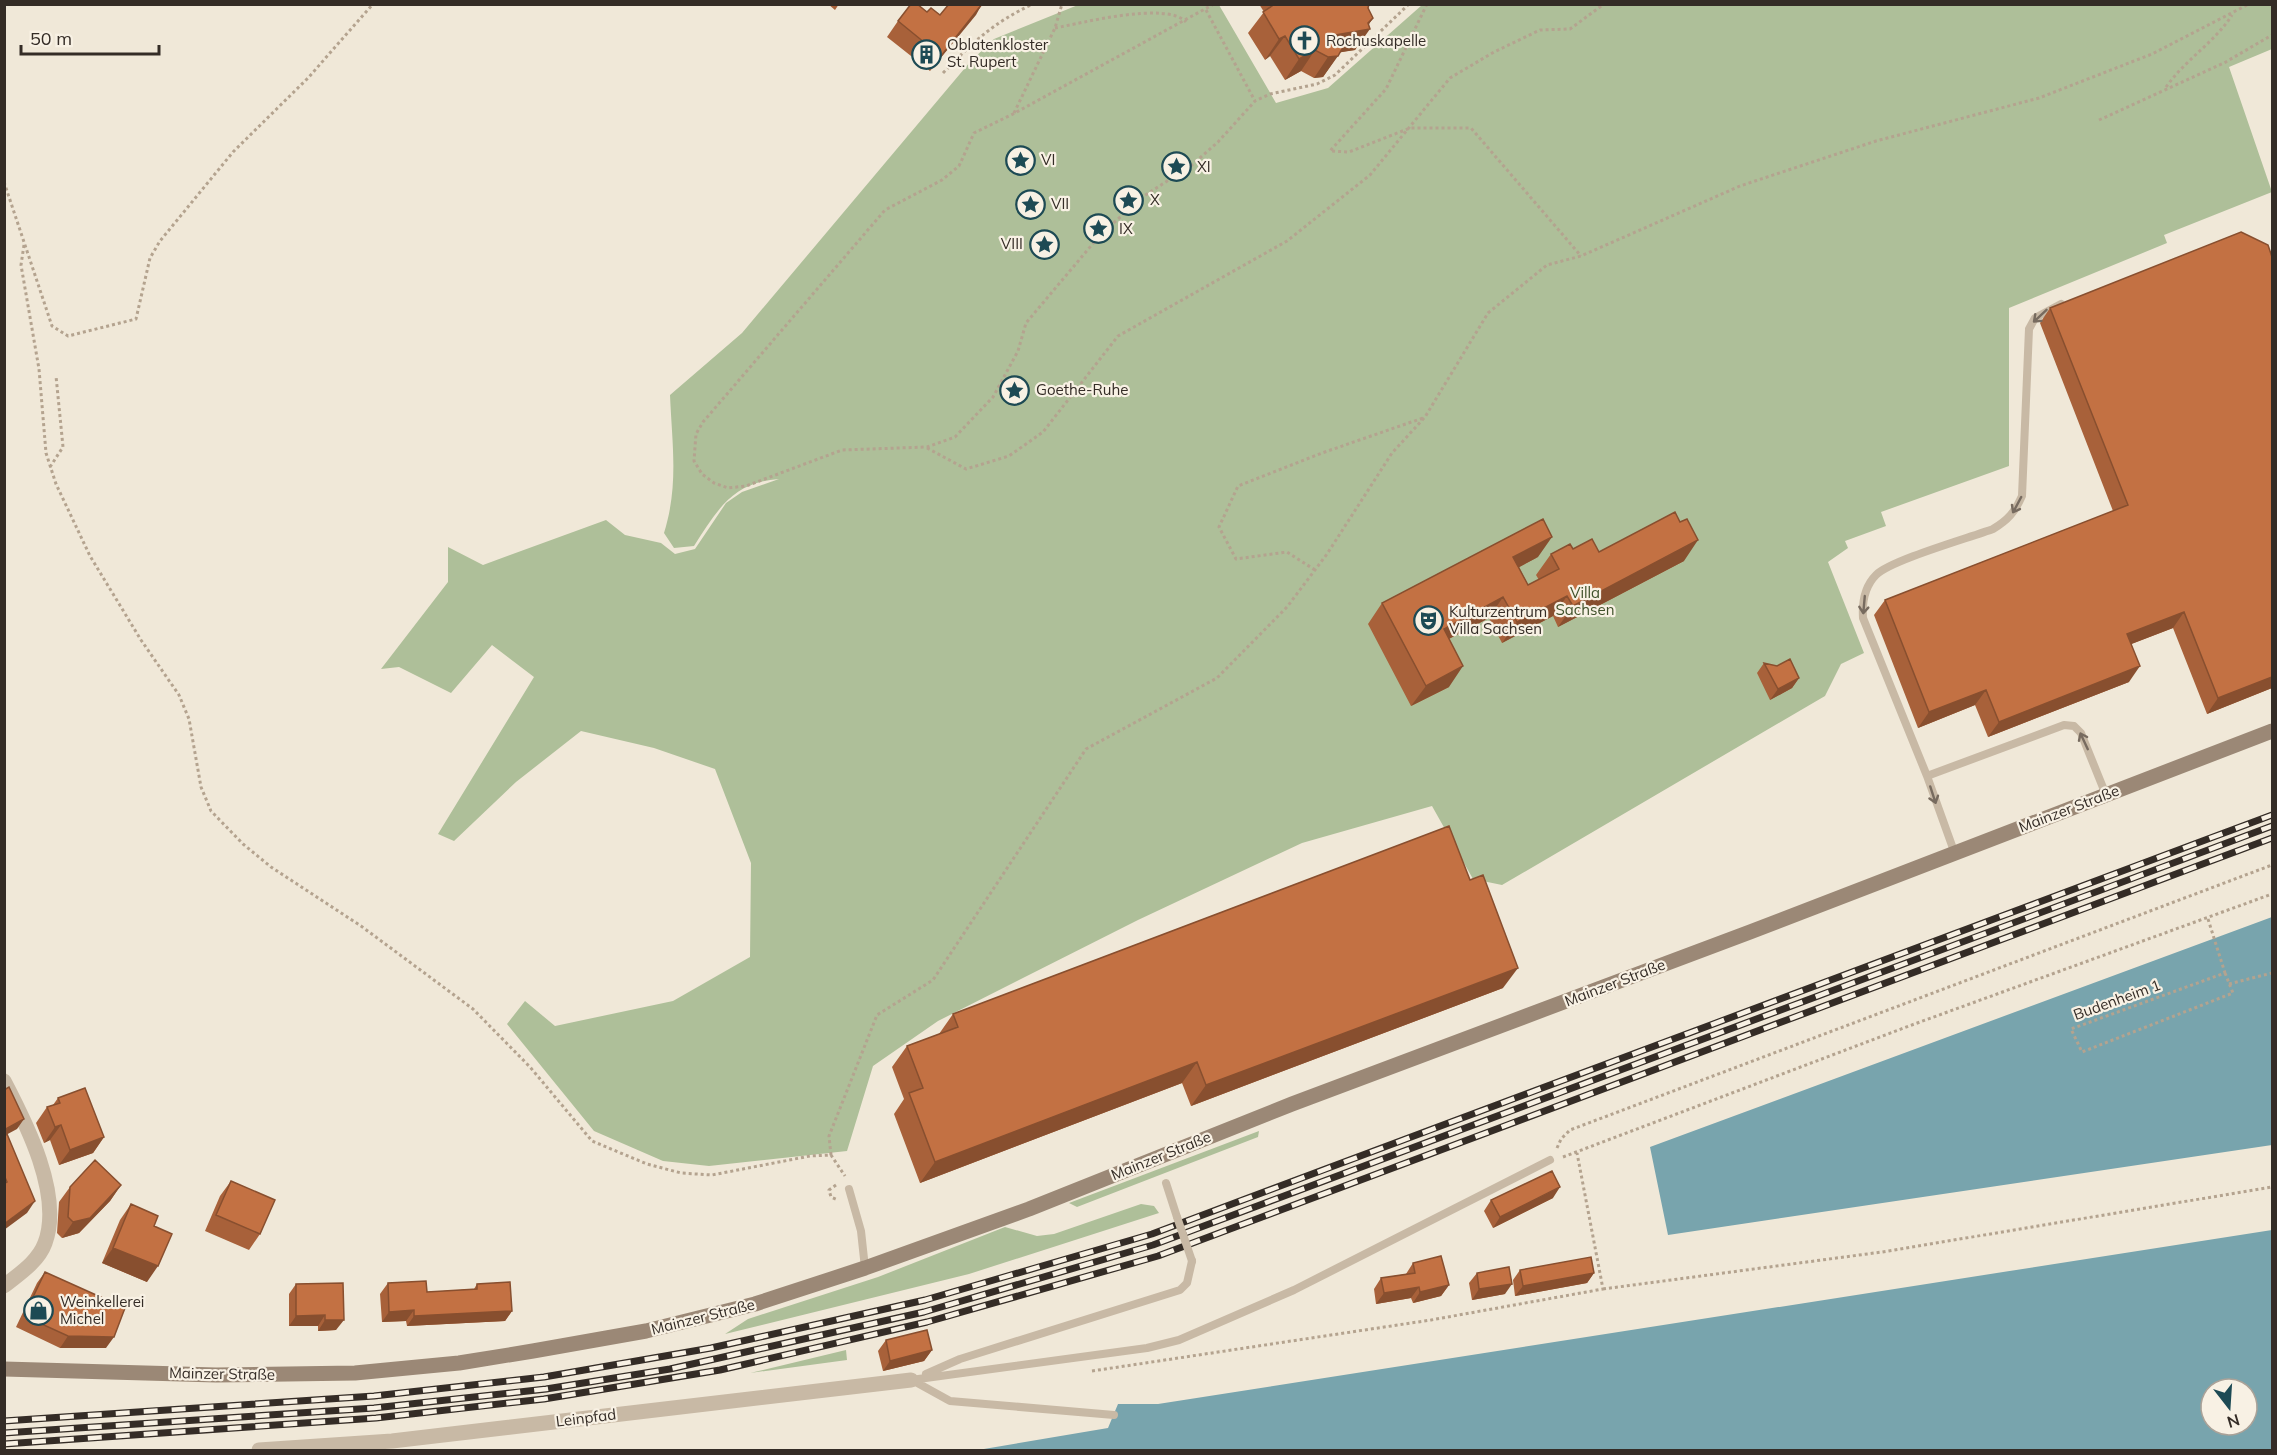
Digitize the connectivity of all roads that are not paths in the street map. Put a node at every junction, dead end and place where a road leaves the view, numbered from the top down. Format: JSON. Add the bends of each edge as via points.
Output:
{"nodes":[{"id":1,"x":2069,"y":301,"type":"edge"},
{"id":2,"x":2272,"y":731,"type":"edge"},
{"id":3,"x":1927,"y":776,"type":"junction"},
{"id":4,"x":2106,"y":795,"type":"junction"},
{"id":5,"x":1955,"y":854,"type":"junction"},
{"id":6,"x":4,"y":1081,"type":"edge"},
{"id":7,"x":1550,"y":1160,"type":"road end"},
{"id":8,"x":1166,"y":1183,"type":"dead end"},
{"id":9,"x":849,"y":1189,"type":"road end"},
{"id":10,"x":865,"y":1269,"type":"junction"},
{"id":11,"x":4,"y":1286,"type":"edge"},
{"id":12,"x":4,"y":1369,"type":"edge"},
{"id":13,"x":911,"y":1380,"type":"junction"},
{"id":14,"x":1114,"y":1415,"type":"dead end"},
{"id":15,"x":259,"y":1450,"type":"edge"}],
"edges":[{"from":1,"to":3,"type":"lane","one_way":true,"via":[[2047,309],[2029,329],[2022,496],[2016,510],[1993,529],[1894,565],[1877,574],[1868,586],[1863,618]]},
{"from":2,"to":4,"type":"main road","name":"Mainzer Straße"},
{"from":4,"to":3,"type":"lane","one_way":true,"via":[[2081,733],[2074,726],[2064,725]]},
{"from":3,"to":5,"type":"lane","one_way":true},
{"from":4,"to":5,"type":"main road","name":"Mainzer Straße"},
{"from":5,"to":10,"type":"main road","name":"Mainzer Straße"},
{"from":6,"to":11,"type":"street","via":[[45,1174],[49,1202],[45,1243],[34,1262]]},
{"from":7,"to":13,"type":"lane","via":[[1294,1290],[1179,1340],[1147,1348]]},
{"from":8,"to":13,"type":"lane","bridge":true,"via":[[1192,1261],[1187,1283],[1179,1290],[960,1359]]},
{"from":9,"to":10,"type":"lane","via":[[861,1231]]},
{"from":10,"to":12,"type":"main road","name":"Mainzer Straße","via":[[699,1319],[459,1363],[299,1375]]},
{"from":13,"to":14,"type":"lane","via":[[950,1401]]},
{"from":13,"to":15,"type":"street","name":"Leinpfad","via":[[392,1442]]}]}
